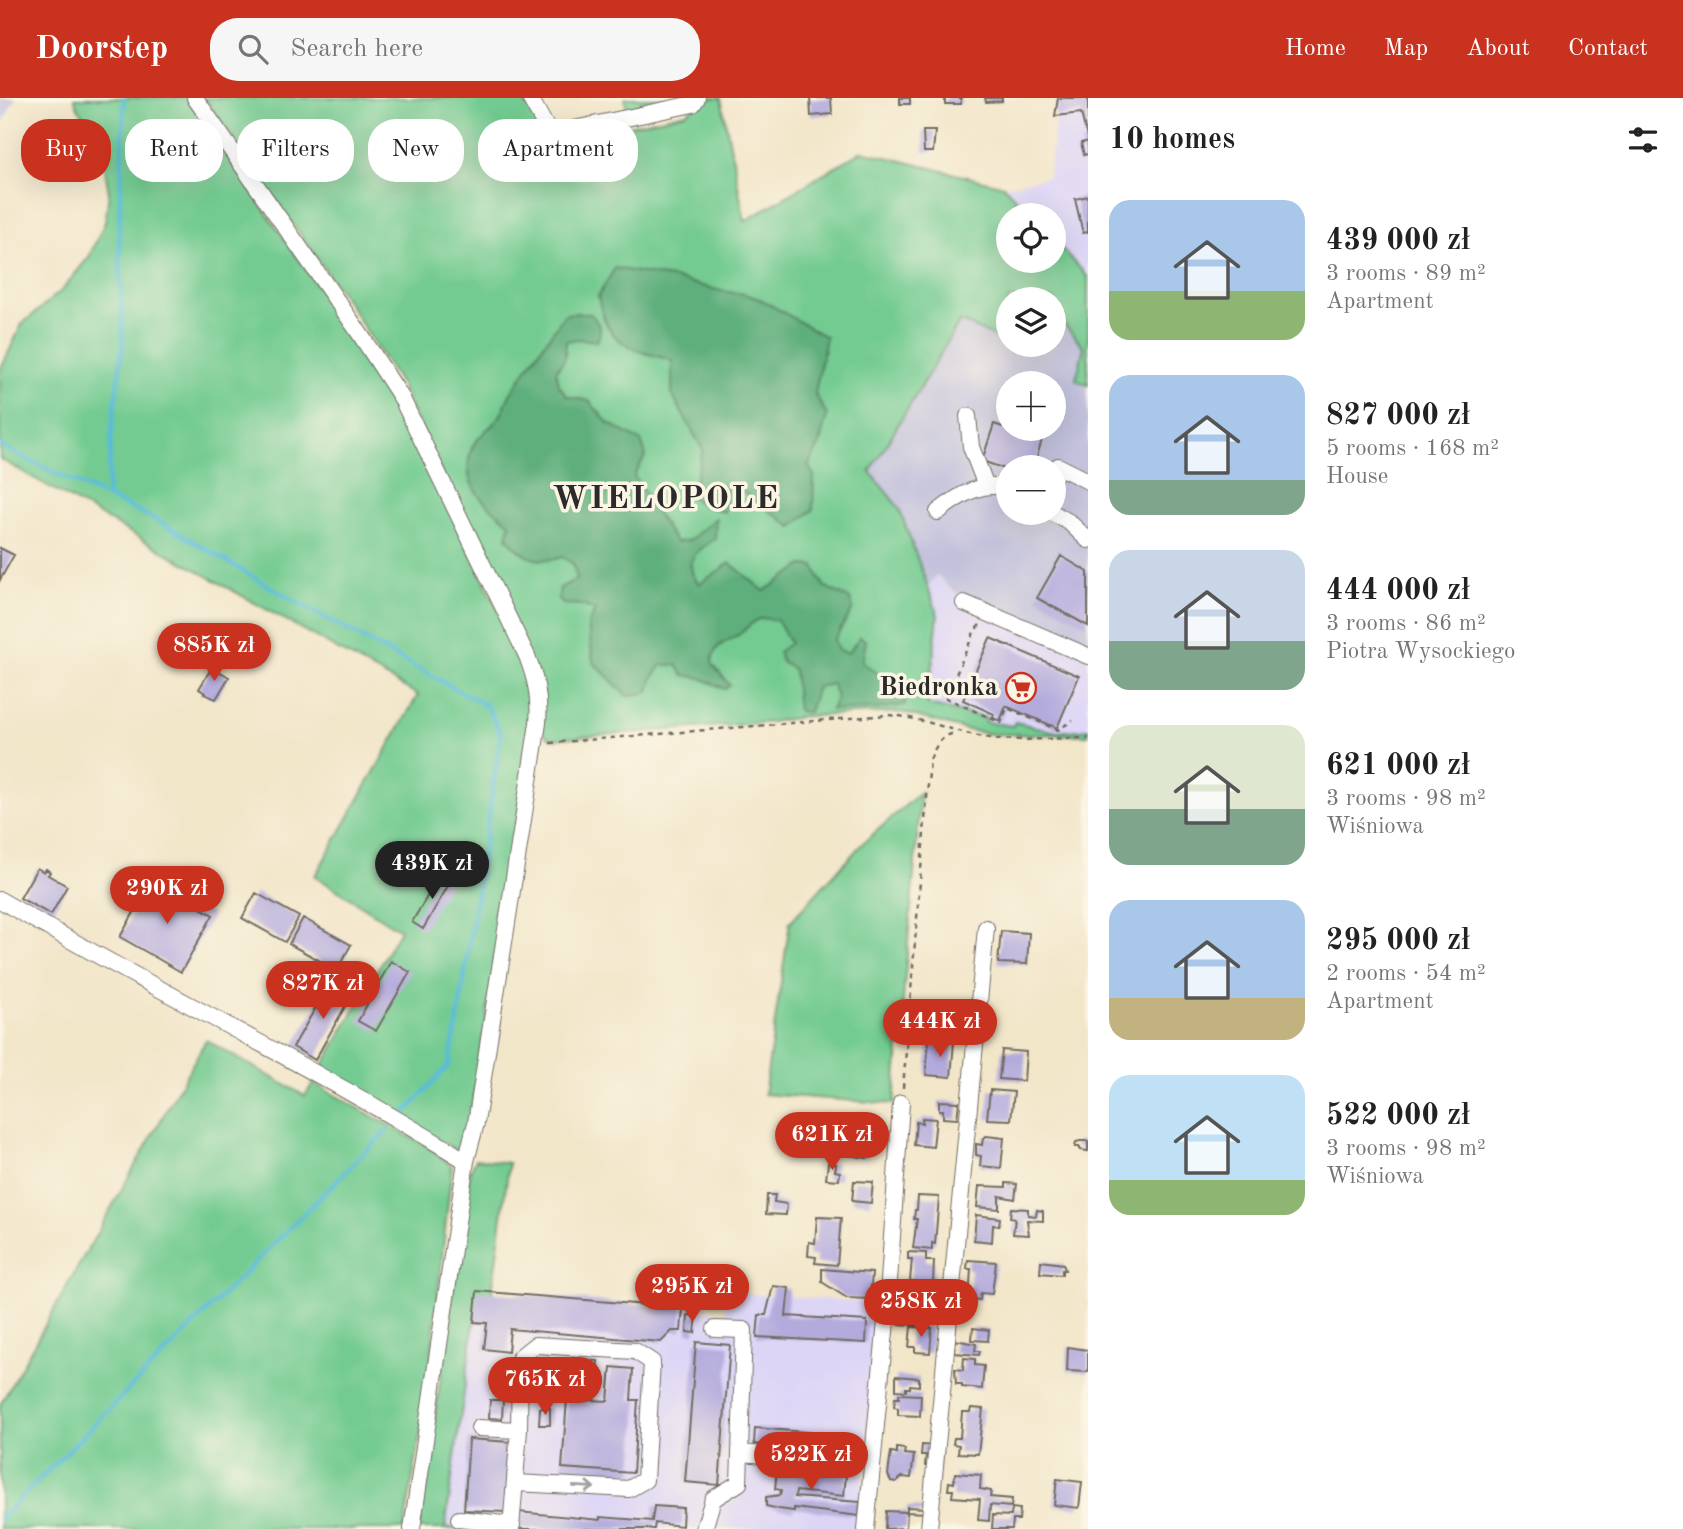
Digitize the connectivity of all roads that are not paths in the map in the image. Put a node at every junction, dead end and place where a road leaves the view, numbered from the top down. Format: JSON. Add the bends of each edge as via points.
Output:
{"nodes":[{"id":1,"x":194,"y":98,"type":"edge"},
{"id":2,"x":530,"y":98,"type":"edge"},
{"id":3,"x":697,"y":98,"type":"edge"},
{"id":4,"x":968,"y":416,"type":"dead end"},
{"id":5,"x":1066,"y":470,"type":"edge"},
{"id":6,"x":1088,"y":481,"type":"edge"},
{"id":7,"x":996,"y":485,"type":"edge"},
{"id":8,"x":986,"y":486,"type":"junction"},
{"id":9,"x":938,"y":512,"type":"dead end"},
{"id":10,"x":1066,"y":520,"type":"edge"},
{"id":11,"x":1088,"y":540,"type":"edge"},
{"id":12,"x":964,"y":603,"type":"dead end"},
{"id":13,"x":1088,"y":656,"type":"edge"},
{"id":14,"x":0,"y":900,"type":"edge"},
{"id":15,"x":986,"y":928,"type":"dead end"},
{"id":16,"x":901,"y":1103,"type":"road end"},
{"id":17,"x":466,"y":1161,"type":"junction"},
{"id":18,"x":715,"y":1329,"type":"dead end"},
{"id":19,"x":479,"y":1428,"type":"dead end"},
{"id":20,"x":519,"y":1430,"type":"junction"},
{"id":21,"x":740,"y":1453,"type":"junction"},
{"id":22,"x":843,"y":1461,"type":"dead end"},
{"id":23,"x":516,"y":1482,"type":"junction"},
{"id":24,"x":458,"y":1519,"type":"dead end"},
{"id":25,"x":511,"y":1527,"type":"edge"},
{"id":26,"x":412,"y":1529,"type":"edge"},
{"id":27,"x":704,"y":1529,"type":"edge"},
{"id":28,"x":866,"y":1529,"type":"edge"},
{"id":29,"x":929,"y":1529,"type":"edge"}],
"edges":[{"from":1,"to":17,"type":"street","via":[[401,397],[532,669],[538,692],[537,729],[476,1123]]},
{"from":2,"to":3,"type":"street","via":[[550,134],[693,104]]},
{"from":4,"to":8,"type":"street","via":[[971,447]]},
{"from":5,"to":6,"type":"street"},
{"from":7,"to":8,"type":"street"},
{"from":8,"to":9,"type":"street","via":[[952,500]]},
{"from":10,"to":11,"type":"street"},
{"from":12,"to":13,"type":"street"},
{"from":14,"to":17,"type":"street","via":[[318,1074]]},
{"from":15,"to":29,"type":"street"},
{"from":16,"to":28,"type":"street"},
{"from":17,"to":26,"type":"street"},
{"from":18,"to":21,"type":"street","via":[[744,1331]]},
{"from":19,"to":20,"type":"street"},
{"from":20,"to":23,"type":"street"},
{"from":23,"to":20,"type":"street","one_way":true,"via":[[629,1489],[645,1479],[652,1362],[635,1351],[535,1345],[520,1357]]},
{"from":21,"to":22,"type":"street"},
{"from":21,"to":27,"type":"street","via":[[738,1483],[713,1499]]},
{"from":23,"to":25,"type":"street"},
{"from":24,"to":25,"type":"street"}]}
